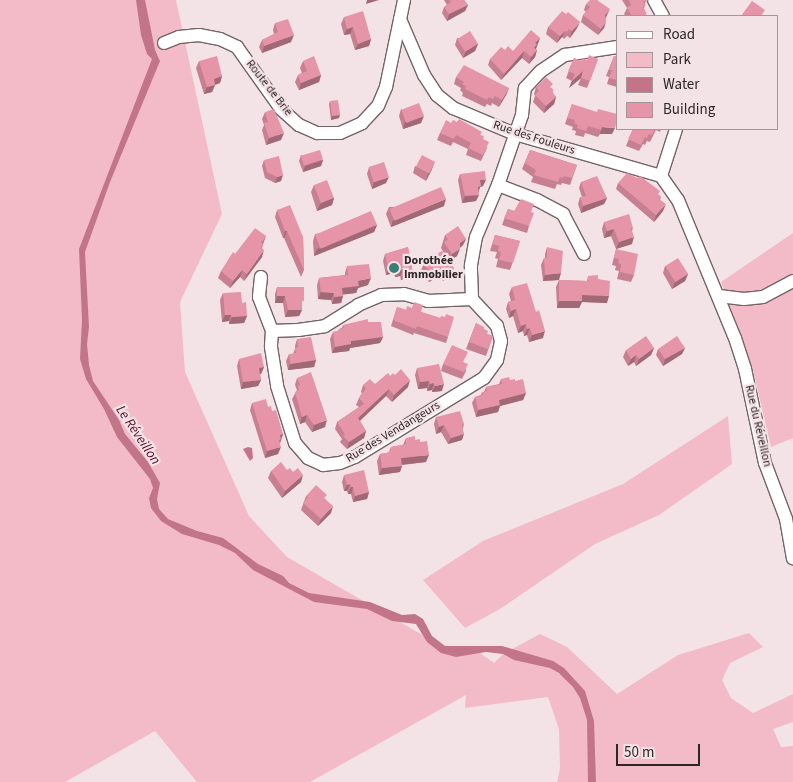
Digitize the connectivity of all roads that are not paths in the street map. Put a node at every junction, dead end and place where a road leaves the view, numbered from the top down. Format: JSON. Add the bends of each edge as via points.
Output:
{"nodes":[{"id":1,"x":404,"y":0,"type":"edge"},
{"id":2,"x":654,"y":0,"type":"edge"},
{"id":3,"x":662,"y":15,"type":"edge"},
{"id":4,"x":400,"y":19,"type":"junction"},
{"id":5,"x":164,"y":43,"type":"dead end"},
{"id":6,"x":616,"y":46,"type":"edge"},
{"id":7,"x":676,"y":130,"type":"edge"},
{"id":8,"x":515,"y":134,"type":"junction"},
{"id":9,"x":661,"y":176,"type":"junction"},
{"id":10,"x":498,"y":185,"type":"junction"},
{"id":11,"x":584,"y":254,"type":"dead end"},
{"id":12,"x":261,"y":277,"type":"dead end"},
{"id":13,"x":793,"y":281,"type":"edge"},
{"id":14,"x":719,"y":296,"type":"junction"},
{"id":15,"x":472,"y":299,"type":"junction"},
{"id":16,"x":272,"y":331,"type":"junction"},
{"id":17,"x":793,"y":558,"type":"edge"}],
"edges":[{"from":1,"to":4,"type":"street","name":"Route de Brie"},
{"from":2,"to":3,"type":"street"},
{"from":4,"to":5,"type":"street","name":"Route de Brie","via":[[386,87],[378,106],[362,123],[340,133],[317,133],[299,125],[281,109],[237,48],[220,39],[199,35]]},
{"from":4,"to":8,"type":"street","name":"Rue des Fouleurs","via":[[424,75],[437,96],[453,108]]},
{"from":6,"to":8,"type":"street","via":[[565,56],[541,71],[525,88],[522,115]]},
{"from":7,"to":9,"type":"street"},
{"from":8,"to":9,"type":"street","name":"Rue des Fouleurs"},
{"from":8,"to":10,"type":"street"},
{"from":9,"to":14,"type":"street","name":"Rue du Réveillon","via":[[678,200]]},
{"from":10,"to":11,"type":"street","via":[[563,214]]},
{"from":10,"to":15,"type":"street","via":[[476,237],[471,265]]},
{"from":12,"to":16,"type":"street","name":"Rue des Vendangeurs","via":[[259,297]]},
{"from":13,"to":14,"type":"street","via":[[763,297]]},
{"from":14,"to":17,"type":"street","name":"Rue du Réveillon","via":[[745,369],[764,463],[786,519]]},
{"from":15,"to":16,"type":"street","via":[[428,301],[404,294],[381,294],[325,326]]},
{"from":15,"to":16,"type":"street","name":"Rue des Vendangeurs","via":[[497,326],[501,341],[497,360],[484,378],[340,463],[323,465],[308,458],[295,443],[277,386]]}]}
